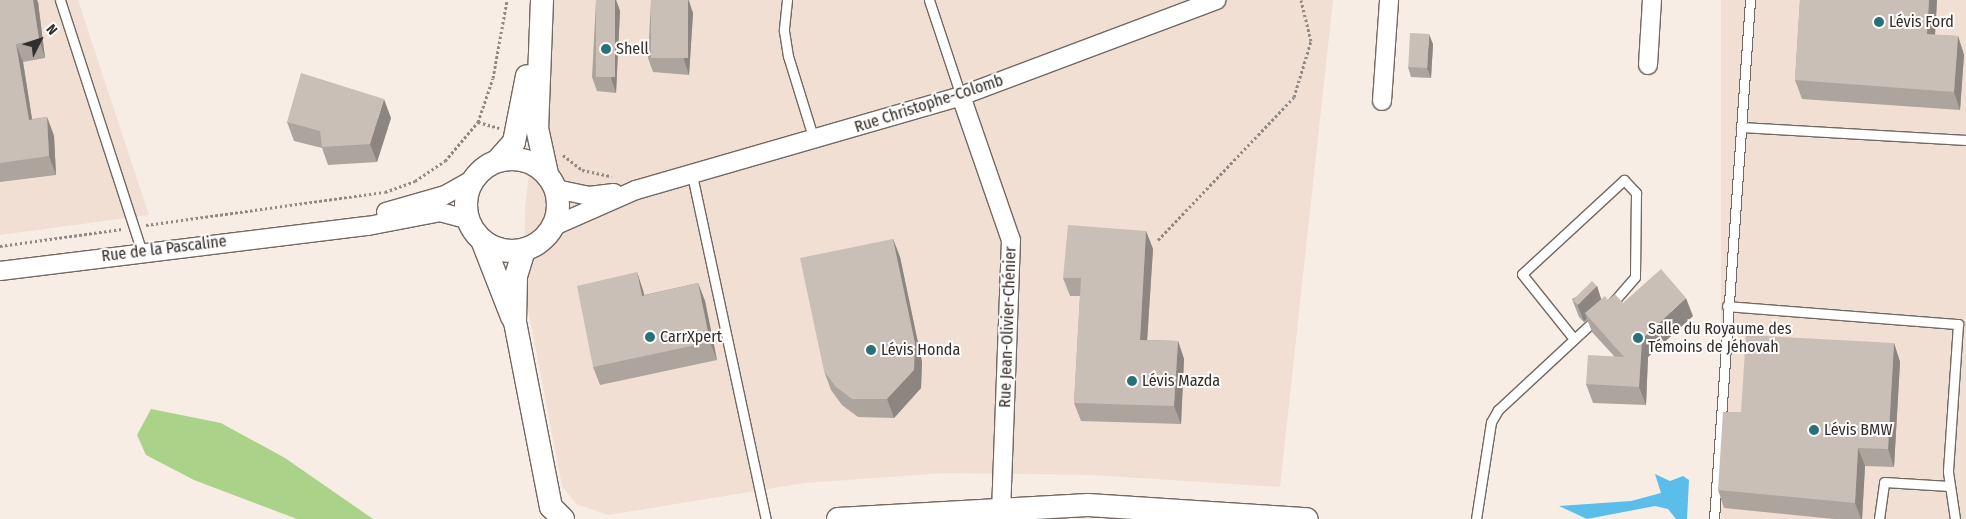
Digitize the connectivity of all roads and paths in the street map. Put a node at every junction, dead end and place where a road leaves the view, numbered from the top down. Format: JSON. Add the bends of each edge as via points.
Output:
{"nodes":[{"id":1,"x":60,"y":0,"type":"edge"},
{"id":2,"x":507,"y":0,"type":"edge"},
{"id":3,"x":542,"y":0,"type":"edge"},
{"id":4,"x":787,"y":0,"type":"edge"},
{"id":5,"x":929,"y":0,"type":"edge"},
{"id":6,"x":1217,"y":0,"type":"edge"},
{"id":7,"x":1301,"y":0,"type":"edge"},
{"id":8,"x":1389,"y":0,"type":"edge"},
{"id":9,"x":1652,"y":0,"type":"edge"},
{"id":10,"x":1750,"y":0,"type":"edge"},
{"id":11,"x":536,"y":57,"type":"junction"},
{"id":12,"x":1648,"y":65,"type":"dead end"},
{"id":13,"x":961,"y":96,"type":"junction"},
{"id":14,"x":1382,"y":101,"type":"dead end"},
{"id":15,"x":1741,"y":127,"type":"junction"},
{"id":16,"x":814,"y":140,"type":"junction"},
{"id":17,"x":1966,"y":140,"type":"edge"},
{"id":18,"x":497,"y":161,"type":"junction"},
{"id":19,"x":692,"y":175,"type":"junction"},
{"id":20,"x":472,"y":180,"type":"junction"},
{"id":21,"x":551,"y":182,"type":"junction"},
{"id":22,"x":636,"y":190,"type":"junction"},
{"id":23,"x":469,"y":220,"type":"junction"},
{"id":24,"x":554,"y":226,"type":"junction"},
{"id":25,"x":134,"y":227,"type":"junction"},
{"id":26,"x":328,"y":228,"type":"junction"},
{"id":27,"x":482,"y":240,"type":"junction"},
{"id":28,"x":1158,"y":240,"type":"dead end"},
{"id":29,"x":0,"y":246,"type":"edge"},
{"id":30,"x":524,"y":250,"type":"junction"},
{"id":31,"x":142,"y":252,"type":"junction"},
{"id":32,"x":0,"y":271,"type":"edge"},
{"id":33,"x":1728,"y":306,"type":"junction"},
{"id":34,"x":515,"y":322,"type":"junction"},
{"id":35,"x":1574,"y":339,"type":"junction"},
{"id":36,"x":1949,"y":486,"type":"junction"},
{"id":37,"x":1001,"y":508,"type":"junction"},
{"id":38,"x":562,"y":519,"type":"edge"},
{"id":39,"x":766,"y":519,"type":"edge"},
{"id":40,"x":838,"y":519,"type":"edge"},
{"id":41,"x":1307,"y":519,"type":"edge"},
{"id":42,"x":1476,"y":519,"type":"edge"},
{"id":43,"x":1717,"y":519,"type":"edge"},
{"id":44,"x":1879,"y":519,"type":"edge"},
{"id":45,"x":1955,"y":519,"type":"edge"}],
"edges":[{"from":1,"to":25,"type":"lane"},
{"from":2,"to":25,"type":"path","via":[[494,78],[478,122],[445,161],[415,181],[385,192]]},
{"from":3,"to":11,"type":"street"},
{"from":4,"to":16,"type":"lane","via":[[784,31],[788,56]]},
{"from":5,"to":13,"type":"lane"},
{"from":6,"to":13,"type":"street","name":"Rue Christophe-Colomb"},
{"from":7,"to":28,"type":"path","via":[[1311,41],[1294,97]]},
{"from":8,"to":14,"type":"street"},
{"from":9,"to":12,"type":"street"},
{"from":10,"to":15,"type":"lane"},
{"from":11,"to":18,"type":"street","via":[[526,77],[514,142]]},
{"from":11,"to":21,"type":"street","via":[[537,128]]},
{"from":13,"to":16,"type":"street","name":"Rue Christophe-Colomb"},
{"from":13,"to":37,"type":"street","name":"Rue Jean-Olivier-Chénier","via":[[1011,240]]},
{"from":15,"to":17,"type":"lane"},
{"from":15,"to":33,"type":"lane"},
{"from":16,"to":19,"type":"street","name":"Rue Christophe-Colomb"},
{"from":18,"to":20,"type":"street"},
{"from":18,"to":21,"type":"street","via":[[523,159]]},
{"from":19,"to":22,"type":"street","name":"Rue Christophe-Colomb"},
{"from":19,"to":39,"type":"lane"},
{"from":20,"to":23,"type":"street","via":[[465,205]]},
{"from":20,"to":26,"type":"street","name":"Rue de la Pascaline","via":[[445,195]]},
{"from":21,"to":22,"type":"street","name":"Rue Christophe-Colomb","via":[[590,196]]},
{"from":21,"to":24,"type":"street","via":[[559,206]]},
{"from":22,"to":24,"type":"street","name":"Rue Christophe-Colomb"},
{"from":23,"to":26,"type":"street","name":"Rue de la Pascaline","via":[[440,212]]},
{"from":23,"to":27,"type":"street"},
{"from":24,"to":30,"type":"street","via":[[540,242]]},
{"from":25,"to":29,"type":"path"},
{"from":25,"to":31,"type":"lane"},
{"from":26,"to":31,"type":"street","name":"Rue de la Pascaline"},
{"from":27,"to":30,"type":"street","via":[[499,250]]},
{"from":27,"to":34,"type":"street"},
{"from":30,"to":34,"type":"street","via":[[516,277]]},
{"from":31,"to":32,"type":"street","name":"Rue de la Pascaline"},
{"from":33,"to":36,"type":"lane","via":[[1958,324]]},
{"from":33,"to":43,"type":"lane"},
{"from":34,"to":38,"type":"street","via":[[551,507]]},
{"from":35,"to":35,"type":"lane","via":[[1636,277],[1636,193],[1624,180],[1522,274]]},
{"from":35,"to":42,"type":"lane","via":[[1498,410],[1492,422]]},
{"from":36,"to":44,"type":"lane","via":[[1884,482]]},
{"from":36,"to":45,"type":"lane"},
{"from":37,"to":40,"type":"street"},
{"from":37,"to":41,"type":"street","via":[[1088,505]]}]}
